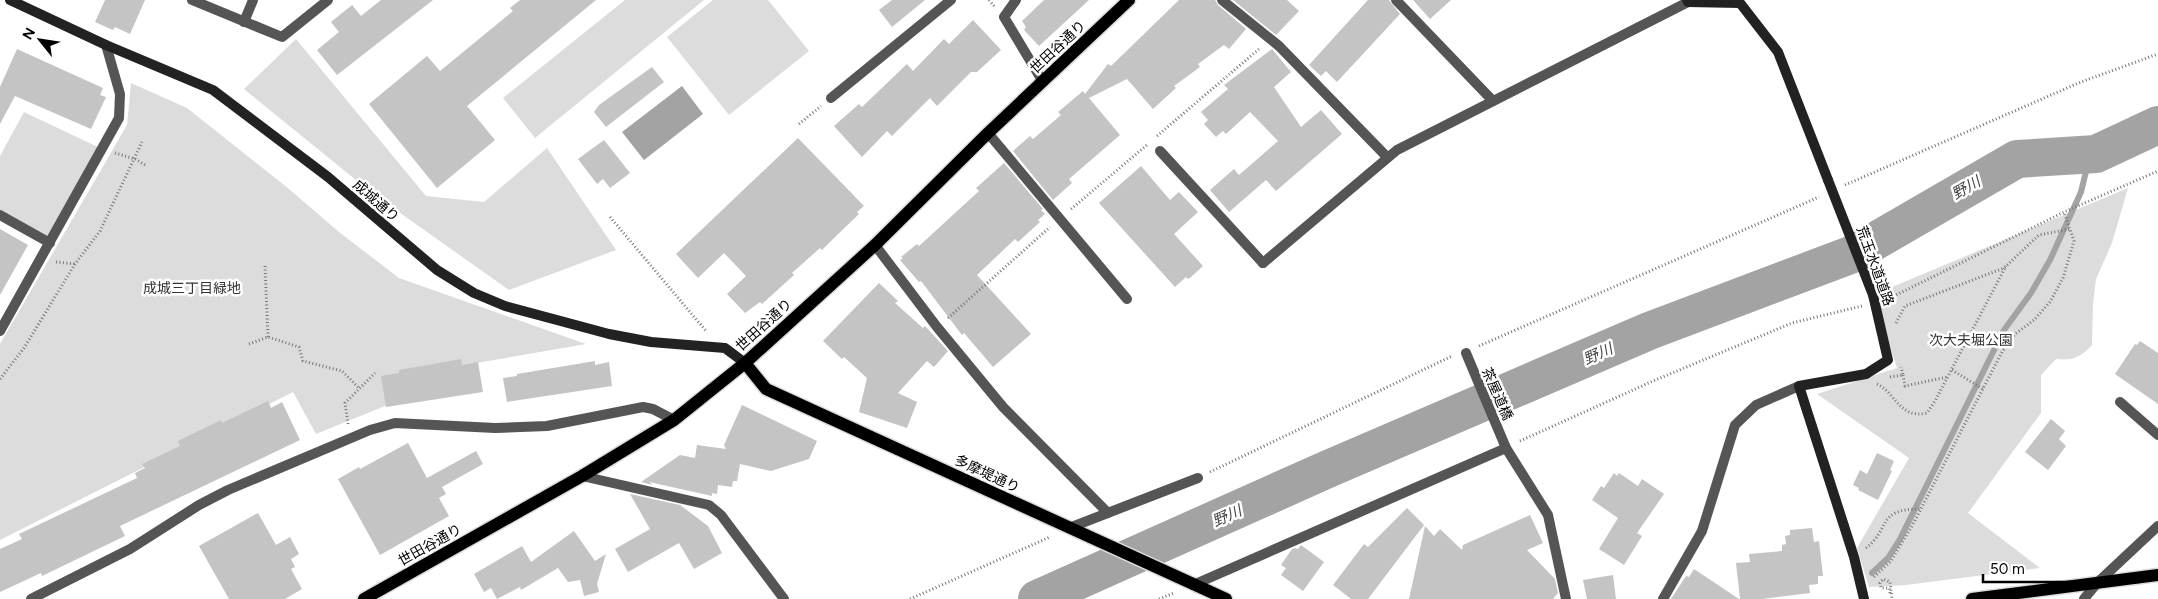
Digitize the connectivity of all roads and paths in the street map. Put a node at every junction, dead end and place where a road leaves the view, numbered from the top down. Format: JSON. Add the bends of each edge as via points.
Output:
{"nodes":[{"id":1,"x":10,"y":0,"type":"edge"},
{"id":2,"x":192,"y":0,"type":"edge"},
{"id":3,"x":252,"y":0,"type":"edge"},
{"id":4,"x":328,"y":0,"type":"edge"},
{"id":5,"x":951,"y":0,"type":"edge"},
{"id":6,"x":1016,"y":0,"type":"edge"},
{"id":7,"x":1129,"y":0,"type":"edge"},
{"id":8,"x":1222,"y":0,"type":"edge"},
{"id":9,"x":1396,"y":0,"type":"edge"},
{"id":10,"x":1689,"y":1,"type":"edge"},
{"id":11,"x":244,"y":22,"type":"junction"},
{"id":12,"x":1271,"y":39,"type":"junction"},
{"id":13,"x":106,"y":45,"type":"junction"},
{"id":14,"x":2158,"y":54,"type":"edge"},
{"id":15,"x":1043,"y":82,"type":"junction"},
{"id":16,"x":831,"y":98,"type":"joint"},
{"id":17,"x":1493,"y":101,"type":"junction"},
{"id":18,"x":799,"y":124,"type":"dead end"},
{"id":19,"x":988,"y":133,"type":"junction"},
{"id":20,"x":142,"y":142,"type":"dead end"},
{"id":21,"x":102,"y":150,"type":"junction"},
{"id":22,"x":1160,"y":152,"type":"dead end"},
{"id":23,"x":1387,"y":157,"type":"junction"},
{"id":24,"x":135,"y":159,"type":"junction"},
{"id":25,"x":147,"y":166,"type":"dead end"},
{"id":26,"x":2158,"y":171,"type":"edge"},
{"id":27,"x":1841,"y":187,"type":"dead end"},
{"id":28,"x":1824,"y":194,"type":"dead end"},
{"id":29,"x":2064,"y":212,"type":"junction"},
{"id":30,"x":0,"y":215,"type":"edge"},
{"id":31,"x":610,"y":217,"type":"dead end"},
{"id":32,"x":1060,"y":218,"type":"junction"},
{"id":33,"x":2070,"y":229,"type":"junction"},
{"id":34,"x":50,"y":243,"type":"junction"},
{"id":35,"x":875,"y":245,"type":"junction"},
{"id":36,"x":265,"y":266,"type":"dead end"},
{"id":37,"x":2006,"y":266,"type":"junction"},
{"id":38,"x":1128,"y":299,"type":"dead end"},
{"id":39,"x":1875,"y":299,"type":"junction"},
{"id":40,"x":937,"y":327,"type":"junction"},
{"id":41,"x":1893,"y":328,"type":"dead end"},
{"id":42,"x":0,"y":331,"type":"edge"},
{"id":43,"x":706,"y":331,"type":"dead end"},
{"id":44,"x":268,"y":337,"type":"junction"},
{"id":45,"x":249,"y":344,"type":"dead end"},
{"id":46,"x":1466,"y":357,"type":"junction"},
{"id":47,"x":745,"y":362,"type":"junction"},
{"id":48,"x":1901,"y":366,"type":"dead end"},
{"id":49,"x":1952,"y":370,"type":"junction"},
{"id":50,"x":375,"y":373,"type":"dead end"},
{"id":51,"x":1903,"y":376,"type":"junction"},
{"id":52,"x":1886,"y":378,"type":"dead end"},
{"id":53,"x":1947,"y":378,"type":"junction"},
{"id":54,"x":0,"y":379,"type":"edge"},
{"id":55,"x":1799,"y":386,"type":"junction"},
{"id":56,"x":1868,"y":387,"type":"dead end"},
{"id":57,"x":360,"y":389,"type":"junction"},
{"id":58,"x":1983,"y":389,"type":"junction"},
{"id":59,"x":2120,"y":402,"type":"dead end"},
{"id":60,"x":674,"y":420,"type":"junction"},
{"id":61,"x":2158,"y":435,"type":"edge"},
{"id":62,"x":349,"y":437,"type":"junction"},
{"id":63,"x":1506,"y":448,"type":"junction"},
{"id":64,"x":582,"y":476,"type":"junction"},
{"id":65,"x":1198,"y":478,"type":"joint"},
{"id":66,"x":1920,"y":510,"type":"junction"},
{"id":67,"x":1108,"y":513,"type":"junction"},
{"id":68,"x":2158,"y":526,"type":"edge"},
{"id":69,"x":1074,"y":530,"type":"junction"},
{"id":70,"x":1854,"y":557,"type":"junction"},
{"id":71,"x":2158,"y":575,"type":"edge"},
{"id":72,"x":1870,"y":580,"type":"dead end"},
{"id":73,"x":2097,"y":583,"type":"junction"},
{"id":74,"x":1193,"y":585,"type":"junction"},
{"id":75,"x":1890,"y":593,"type":"dead end"},
{"id":76,"x":1207,"y":596,"type":"edge"},
{"id":77,"x":31,"y":599,"type":"edge"},
{"id":78,"x":364,"y":599,"type":"edge"},
{"id":79,"x":784,"y":599,"type":"edge"},
{"id":80,"x":910,"y":599,"type":"edge"},
{"id":81,"x":1226,"y":599,"type":"edge"},
{"id":82,"x":1566,"y":599,"type":"edge"},
{"id":83,"x":1663,"y":599,"type":"edge"},
{"id":84,"x":1864,"y":599,"type":"edge"},
{"id":85,"x":1892,"y":599,"type":"edge"},
{"id":86,"x":1972,"y":599,"type":"edge"},
{"id":87,"x":2084,"y":599,"type":"edge"}],
"edges":[{"from":1,"to":13,"type":"street","name":"成城通り"},
{"from":2,"to":11,"type":"street"},
{"from":3,"to":11,"type":"street"},
{"from":4,"to":11,"type":"street","via":[[282,37]]},
{"from":5,"to":16,"type":"street"},
{"from":6,"to":15,"type":"street","via":[[1004,17]]},
{"from":7,"to":15,"type":"main road","name":"世田谷通り"},
{"from":8,"to":12,"type":"street"},
{"from":9,"to":17,"type":"street"},
{"from":10,"to":17,"type":"street"},
{"from":10,"to":39,"type":"street","name":"荒玉水道道路","bridge":true,"via":[[1740,3],[1778,52]]},
{"from":12,"to":23,"type":"street"},
{"from":12,"to":32,"type":"path"},
{"from":13,"to":21,"type":"street","via":[[120,94],[119,118]]},
{"from":13,"to":47,"type":"street","name":"成城通り","via":[[213,90],[328,178],[437,270],[474,293],[505,306],[609,334],[651,342],[725,348]]},
{"from":14,"to":27,"type":"path","via":[[2081,82]]},
{"from":15,"to":19,"type":"main road","name":"世田谷通り"},
{"from":16,"to":18,"type":"path"},
{"from":17,"to":23,"type":"street"},
{"from":19,"to":32,"type":"street"},
{"from":19,"to":35,"type":"main road","name":"世田谷通り"},
{"from":20,"to":24,"type":"path"},
{"from":21,"to":24,"type":"path"},
{"from":21,"to":34,"type":"street"},
{"from":22,"to":23,"type":"street","via":[[1263,263]]},
{"from":24,"to":25,"type":"path"},
{"from":24,"to":54,"type":"path","via":[[100,230],[75,264],[24,348]]},
{"from":26,"to":29,"type":"path"},
{"from":28,"to":46,"type":"path","via":[[1475,347]]},
{"from":29,"to":33,"type":"path"},
{"from":29,"to":39,"type":"path","via":[[1887,300]]},
{"from":30,"to":34,"type":"street"},
{"from":31,"to":43,"type":"path"},
{"from":32,"to":38,"type":"street"},
{"from":32,"to":40,"type":"path"},
{"from":33,"to":37,"type":"path","via":[[2040,235]]},
{"from":33,"to":58,"type":"path","via":[[2074,241],[2063,278],[2050,302],[2015,334]]},
{"from":34,"to":42,"type":"street"},
{"from":35,"to":40,"type":"street"},
{"from":35,"to":47,"type":"main road","name":"世田谷通り"},
{"from":36,"to":44,"type":"path"},
{"from":37,"to":41,"type":"path","via":[[1905,306]]},
{"from":37,"to":49,"type":"path"},
{"from":39,"to":55,"type":"street","name":"荒玉水道道路","via":[[1888,360],[1866,374]]},
{"from":39,"to":63,"type":"path","via":[[1792,323],[1653,381]]},
{"from":40,"to":67,"type":"street","via":[[1003,407]]},
{"from":44,"to":45,"type":"path"},
{"from":44,"to":57,"type":"path","via":[[299,347],[303,361],[342,371]]},
{"from":46,"to":63,"type":"street","name":"茶屋道橋"},
{"from":46,"to":65,"type":"path","via":[[1451,356]]},
{"from":47,"to":60,"type":"main road","name":"世田谷通り"},
{"from":47,"to":69,"type":"main road","name":"多摩堤通り","via":[[766,389]]},
{"from":48,"to":51,"type":"path"},
{"from":49,"to":53,"type":"path"},
{"from":49,"to":58,"type":"path"},
{"from":50,"to":57,"type":"path"},
{"from":51,"to":52,"type":"path"},
{"from":51,"to":53,"type":"path","via":[[1905,386]]},
{"from":53,"to":56,"type":"path","via":[[1927,412],[1916,415],[1898,404],[1887,389],[1876,384]]},
{"from":55,"to":70,"type":"street"},
{"from":55,"to":83,"type":"street","via":[[1756,405],[1735,425],[1702,531]]},
{"from":57,"to":62,"type":"path","via":[[346,403]]},
{"from":58,"to":66,"type":"path"},
{"from":59,"to":61,"type":"street"},
{"from":60,"to":62,"type":"street","via":[[643,407],[547,426],[495,428],[395,423]]},
{"from":60,"to":64,"type":"main road","name":"世田谷通り"},
{"from":62,"to":77,"type":"street","via":[[214,498],[130,549]]},
{"from":63,"to":74,"type":"street"},
{"from":63,"to":82,"type":"street","name":"茶屋道橋","via":[[1548,515]]},
{"from":64,"to":78,"type":"main road","name":"世田谷通り"},
{"from":64,"to":79,"type":"street","via":[[709,505],[721,516]]},
{"from":65,"to":67,"type":"street"},
{"from":66,"to":70,"type":"path","via":[[1890,515],[1874,541]]},
{"from":66,"to":72,"type":"path","via":[[1891,561]]},
{"from":67,"to":69,"type":"street"},
{"from":68,"to":73,"type":"street"},
{"from":69,"to":74,"type":"main road","name":"多摩堤通り"},
{"from":69,"to":80,"type":"path"},
{"from":70,"to":84,"type":"street"},
{"from":71,"to":73,"type":"main road"},
{"from":73,"to":86,"type":"main road"},
{"from":73,"to":87,"type":"street"},
{"from":74,"to":76,"type":"main road","name":"多摩堤通り"},
{"from":75,"to":85,"type":"path","via":[[1889,588],[1881,588],[1883,579],[1890,582]]},
{"from":76,"to":81,"type":"main road","name":"多摩堤通り"}]}
